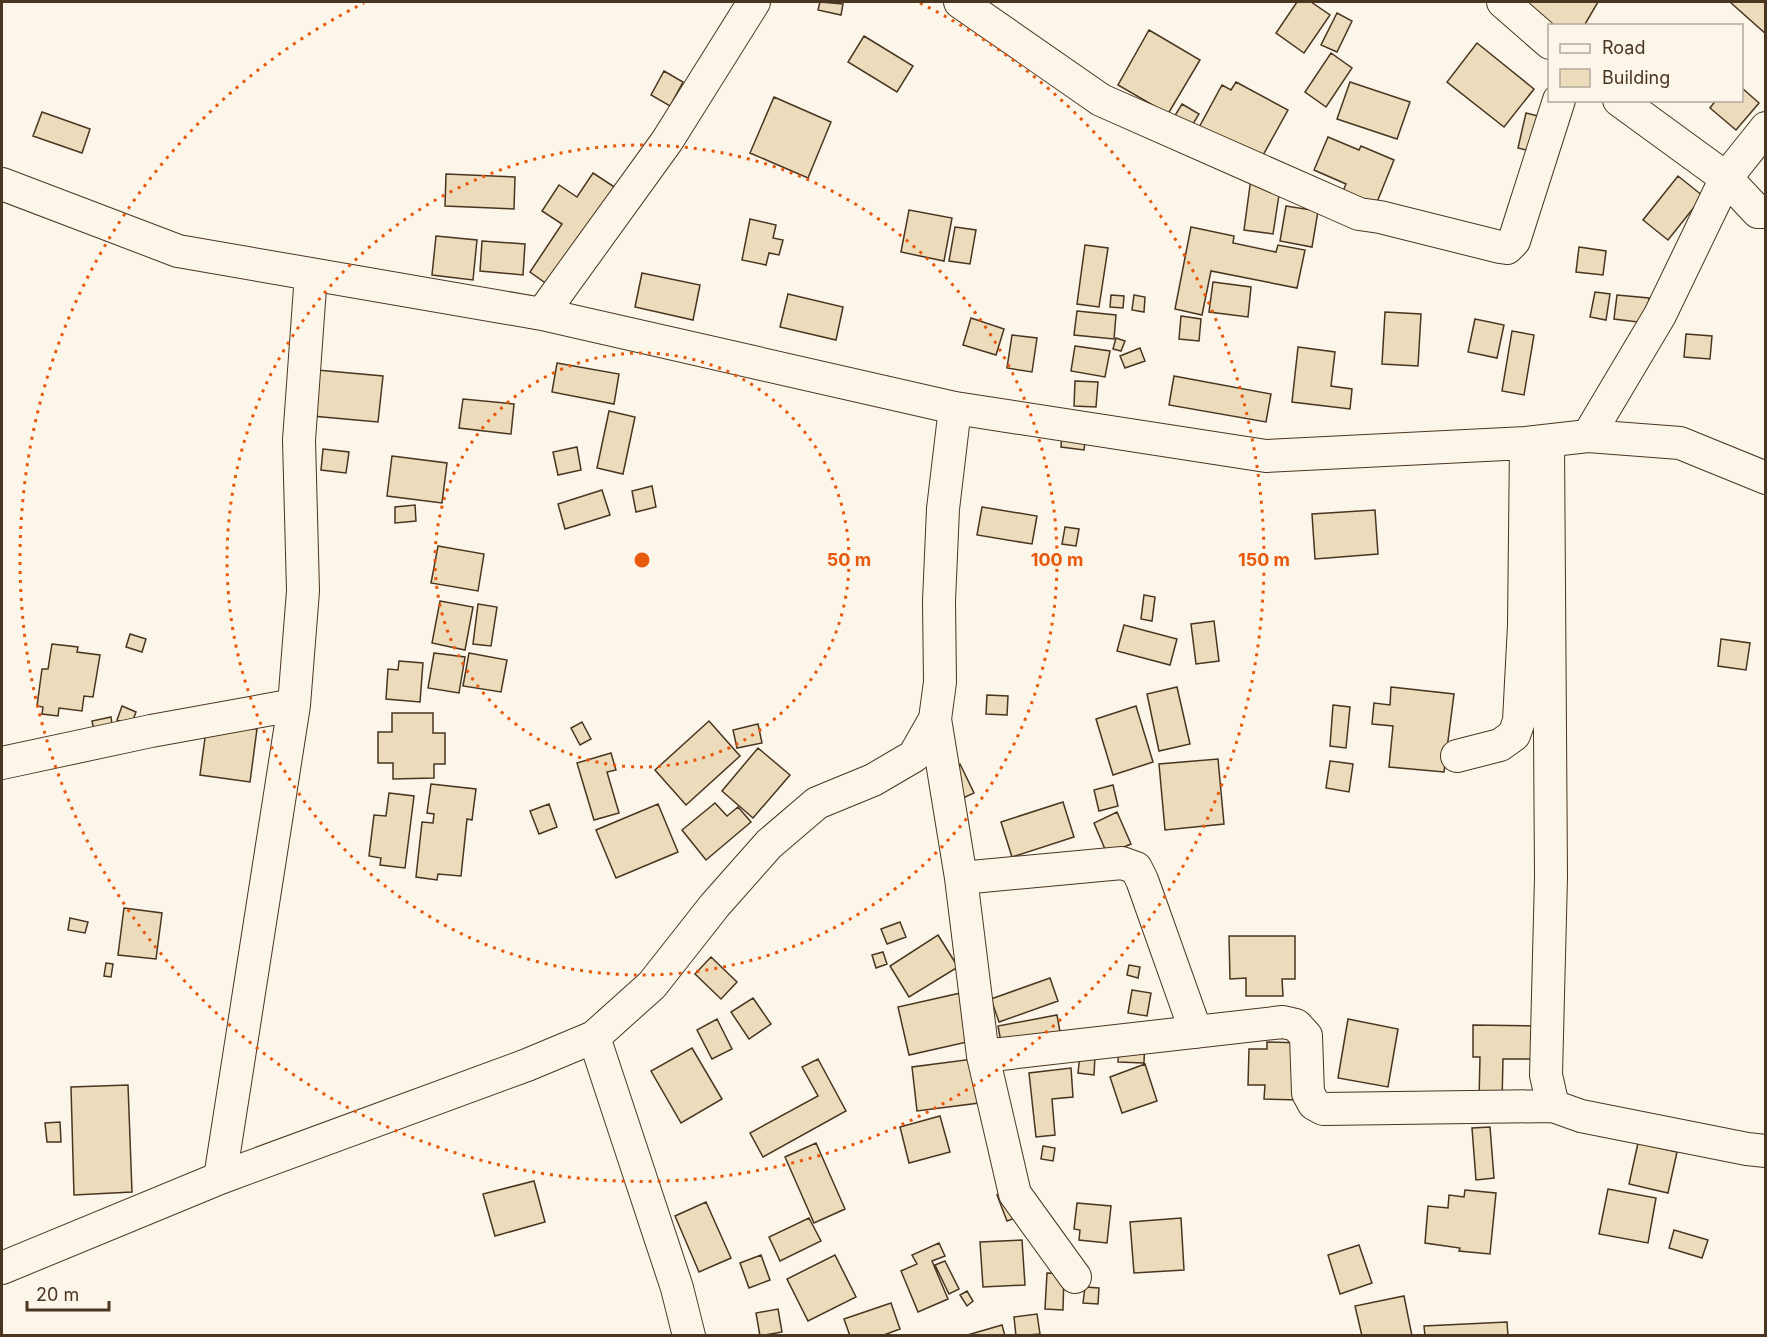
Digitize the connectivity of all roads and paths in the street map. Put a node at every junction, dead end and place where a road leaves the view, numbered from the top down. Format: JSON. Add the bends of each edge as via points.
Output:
{"nodes":[{"id":1,"x":754,"y":2,"type":"edge"},
{"id":2,"x":960,"y":2,"type":"edge"},
{"id":3,"x":1503,"y":2,"type":"edge"},
{"id":4,"x":1548,"y":42,"type":"edge"},
{"id":5,"x":1558,"y":102,"type":"edge"},
{"id":6,"x":1622,"y":102,"type":"edge"},
{"id":7,"x":1766,"y":128,"type":"edge"},
{"id":8,"x":1726,"y":178,"type":"junction"},
{"id":9,"x":2,"y":184,"type":"edge"},
{"id":10,"x":1766,"y":212,"type":"edge"},
{"id":11,"x":311,"y":274,"type":"junction"},
{"id":12,"x":542,"y":314,"type":"junction"},
{"id":13,"x":955,"y":408,"type":"junction"},
{"id":14,"x":1588,"y":436,"type":"junction"},
{"id":15,"x":1537,"y":442,"type":"junction"},
{"id":16,"x":1766,"y":478,"type":"edge"},
{"id":17,"x":294,"y":705,"type":"junction"},
{"id":18,"x":935,"y":719,"type":"junction"},
{"id":19,"x":1457,"y":756,"type":"dead end"},
{"id":20,"x":2,"y":763,"type":"edge"},
{"id":21,"x":961,"y":878,"type":"junction"},
{"id":22,"x":1196,"y":1032,"type":"junction"},
{"id":23,"x":594,"y":1038,"type":"junction"},
{"id":24,"x":983,"y":1056,"type":"junction"},
{"id":25,"x":1553,"y":1106,"type":"junction"},
{"id":26,"x":1766,"y":1151,"type":"edge"},
{"id":27,"x":220,"y":1178,"type":"junction"},
{"id":28,"x":2,"y":1268,"type":"edge"},
{"id":29,"x":1075,"y":1277,"type":"dead end"},
{"id":30,"x":689,"y":1335,"type":"edge"}],
"edges":[{"from":1,"to":12,"type":"street","via":[[667,141]]},
{"from":2,"to":5,"type":"street","via":[[1101,100],[1359,214],[1500,247],[1507,248],[1514,241]]},
{"from":3,"to":4,"type":"street"},
{"from":6,"to":8,"type":"street"},
{"from":7,"to":8,"type":"street"},
{"from":8,"to":10,"type":"street","via":[[1758,212]]},
{"from":8,"to":14,"type":"street","via":[[1660,315]]},
{"from":9,"to":11,"type":"street","via":[[178,251]]},
{"from":11,"to":12,"type":"street"},
{"from":11,"to":17,"type":"street","via":[[299,440],[303,591]]},
{"from":12,"to":13,"type":"street"},
{"from":13,"to":15,"type":"street","via":[[1266,456]]},
{"from":13,"to":18,"type":"street","via":[[943,509],[940,682]]},
{"from":14,"to":15,"type":"street"},
{"from":14,"to":16,"type":"street","via":[[1680,443]]},
{"from":15,"to":19,"type":"street","via":[[1519,721],[1514,735],[1500,745]]},
{"from":15,"to":25,"type":"street","via":[[1551,877],[1546,1075]]},
{"from":17,"to":20,"type":"street"},
{"from":17,"to":27,"type":"street"},
{"from":18,"to":21,"type":"street"},
{"from":18,"to":23,"type":"street","via":[[914,756],[873,780],[817,803],[769,844],[652,985]]},
{"from":21,"to":22,"type":"street","via":[[1122,863],[1136,868]]},
{"from":21,"to":24,"type":"street"},
{"from":22,"to":24,"type":"street"},
{"from":22,"to":25,"type":"street","via":[[1283,1022],[1296,1025],[1306,1036],[1308,1093],[1314,1104],[1323,1109]]},
{"from":23,"to":27,"type":"street"},
{"from":23,"to":30,"type":"street"},
{"from":24,"to":29,"type":"street","via":[[1015,1194]]},
{"from":25,"to":26,"type":"street","via":[[1581,1116]]},
{"from":27,"to":28,"type":"street"}]}
